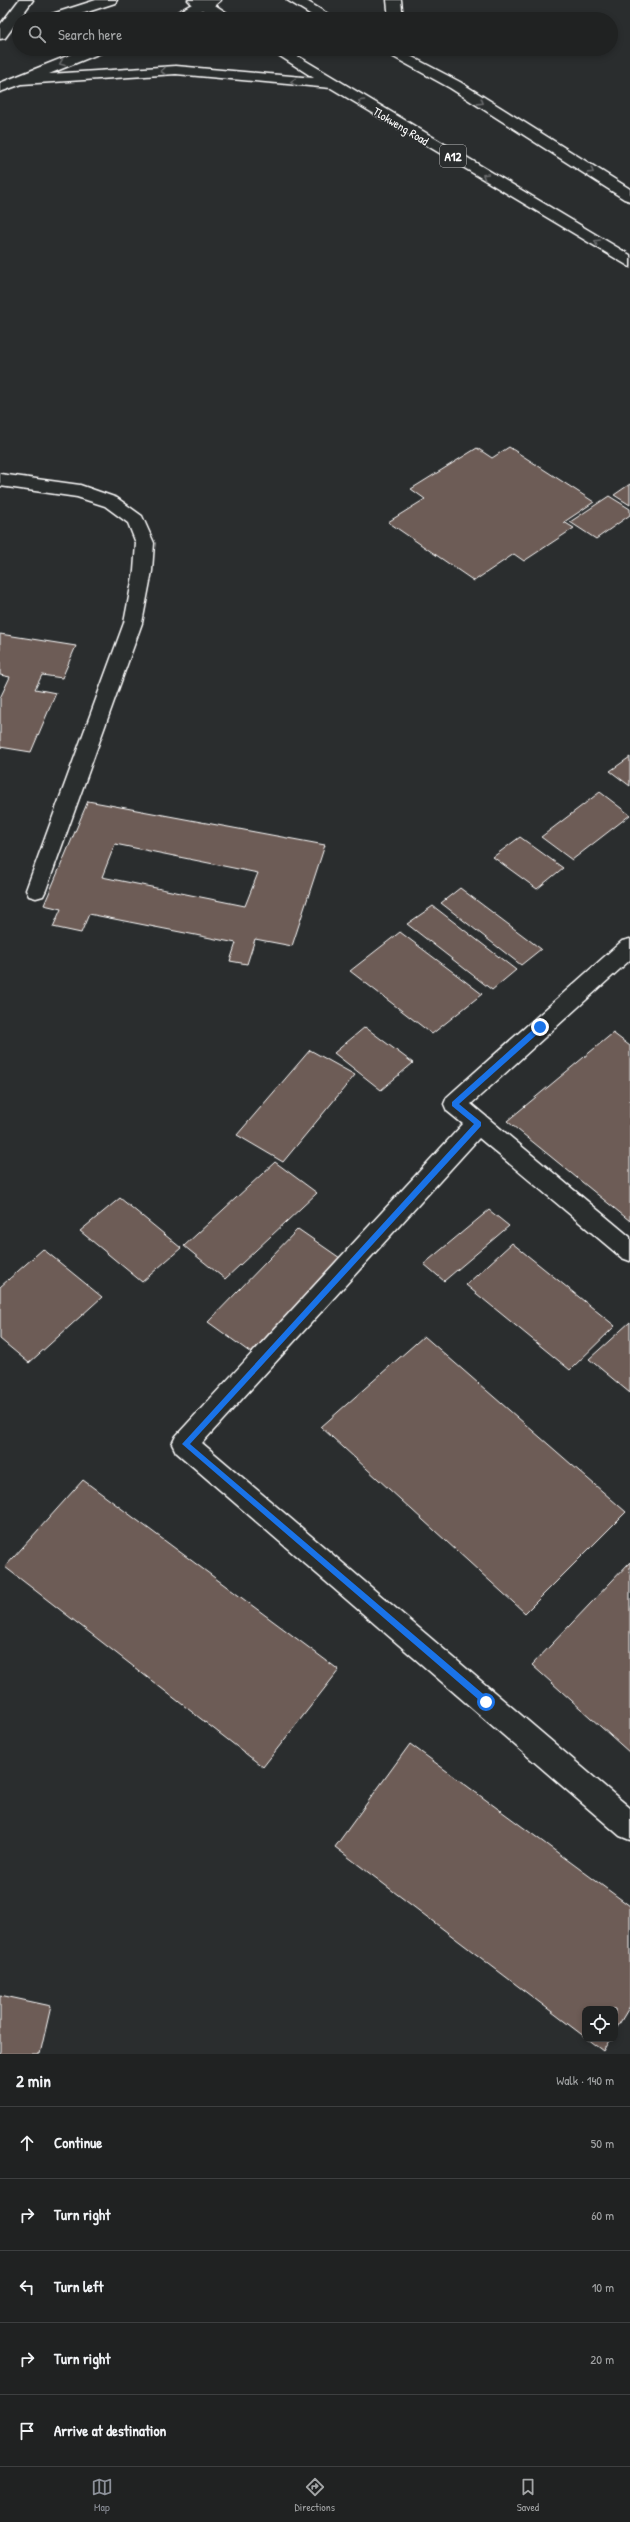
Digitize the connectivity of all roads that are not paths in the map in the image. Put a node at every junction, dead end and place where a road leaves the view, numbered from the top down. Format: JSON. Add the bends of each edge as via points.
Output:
{"nodes":[{"id":1,"x":26,"y":0,"type":"edge"},
{"id":2,"x":110,"y":0,"type":"edge"},
{"id":3,"x":294,"y":0,"type":"edge"},
{"id":4,"x":394,"y":0,"type":"edge"},
{"id":5,"x":204,"y":1,"type":"edge"},
{"id":6,"x":17,"y":12,"type":"edge"},
{"id":7,"x":73,"y":12,"type":"edge"},
{"id":8,"x":184,"y":12,"type":"edge"},
{"id":9,"x":219,"y":12,"type":"edge"},
{"id":10,"x":316,"y":12,"type":"edge"},
{"id":11,"x":395,"y":12,"type":"edge"},
{"id":12,"x":12,"y":19,"type":"edge"},
{"id":13,"x":12,"y":31,"type":"edge"},
{"id":14,"x":0,"y":35,"type":"edge"},
{"id":15,"x":81,"y":56,"type":"edge"},
{"id":16,"x":287,"y":56,"type":"edge"},
{"id":17,"x":399,"y":56,"type":"edge"},
{"id":18,"x":413,"y":56,"type":"edge"},
{"id":19,"x":21,"y":80,"type":"junction"},
{"id":20,"x":332,"y":84,"type":"junction"},
{"id":21,"x":455,"y":85,"type":"junction"},
{"id":22,"x":0,"y":88,"type":"edge"},
{"id":23,"x":630,"y":196,"type":"edge"},
{"id":24,"x":630,"y":262,"type":"edge"},
{"id":25,"x":0,"y":480,"type":"edge"},
{"id":26,"x":36,"y":890,"type":"dead end"},
{"id":27,"x":630,"y":947,"type":"edge"},
{"id":28,"x":478,"y":1124,"type":"junction"},
{"id":29,"x":630,"y":1251,"type":"edge"},
{"id":30,"x":630,"y":1826,"type":"edge"}],
"edges":[{"from":1,"to":6,"type":"main road"},
{"from":2,"to":7,"type":"main road"},
{"from":3,"to":10,"type":"main road"},
{"from":4,"to":11,"type":"main road"},
{"from":5,"to":8,"type":"main road"},
{"from":5,"to":9,"type":"main road"},
{"from":12,"to":14,"type":"main road"},
{"from":13,"to":14,"type":"main road"},
{"from":15,"to":19,"type":"main road","one_way":true},
{"from":16,"to":20,"type":"main road","name":"Tlokweng Road","number":"A12"},
{"from":17,"to":21,"type":"main road"},
{"from":18,"to":21,"type":"main road","via":[[422,68]]},
{"from":20,"to":19,"type":"main road","one_way":true,"via":[[176,70]]},
{"from":19,"to":22,"type":"main road"},
{"from":24,"to":20,"type":"main road","name":"Tlokweng Road","number":"A12","one_way":true},
{"from":21,"to":23,"type":"main road","one_way":true},
{"from":25,"to":26,"type":"main road","via":[[80,491],[111,502],[136,520],[145,543],[133,624]]},
{"from":27,"to":28,"type":"main road","via":[[455,1104]]},
{"from":28,"to":29,"type":"main road"},
{"from":28,"to":30,"type":"main road","via":[[185,1444]]}]}
